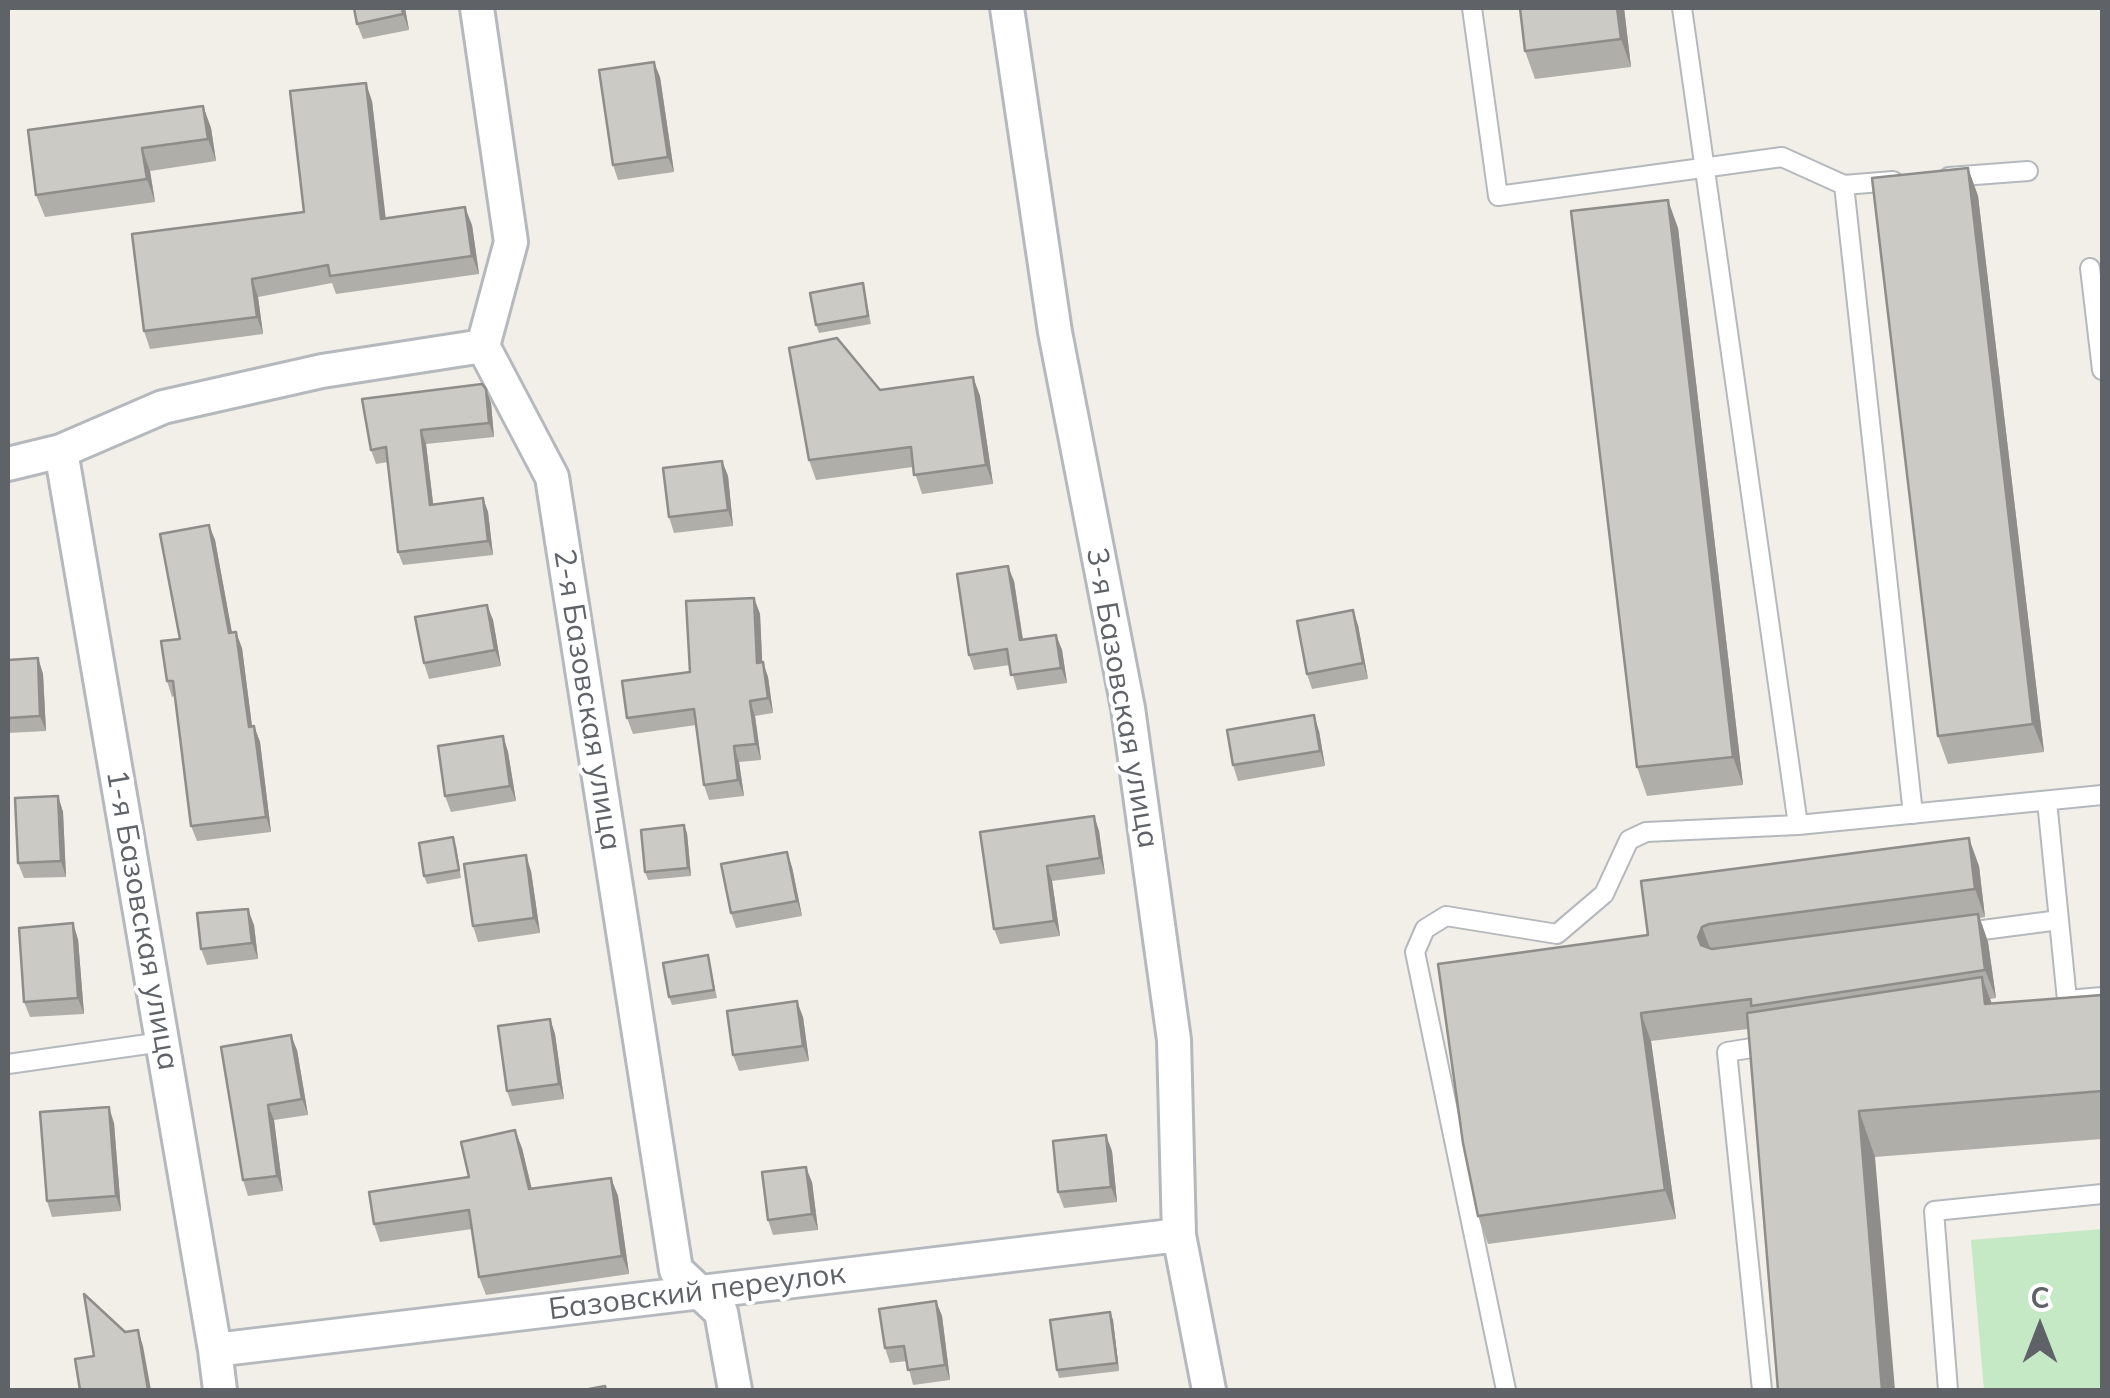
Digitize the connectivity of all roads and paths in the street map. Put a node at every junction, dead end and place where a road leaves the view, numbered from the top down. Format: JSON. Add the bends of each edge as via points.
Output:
{"nodes":[{"id":1,"x":477,"y":8,"type":"edge"},
{"id":2,"x":1007,"y":8,"type":"edge"},
{"id":3,"x":1472,"y":8,"type":"edge"},
{"id":4,"x":1682,"y":8,"type":"edge"},
{"id":5,"x":1704,"y":167,"type":"junction"},
{"id":6,"x":2028,"y":171,"type":"dead end"},
{"id":7,"x":1844,"y":185,"type":"junction"},
{"id":8,"x":2090,"y":268,"type":"dead end"},
{"id":9,"x":483,"y":346,"type":"junction"},
{"id":10,"x":2102,"y":370,"type":"edge"},
{"id":11,"x":61,"y":451,"type":"junction"},
{"id":12,"x":8,"y":464,"type":"edge"},
{"id":13,"x":2102,"y":795,"type":"edge"},
{"id":14,"x":2047,"y":801,"type":"junction"},
{"id":15,"x":1913,"y":814,"type":"junction"},
{"id":16,"x":1798,"y":824,"type":"junction"},
{"id":17,"x":2059,"y":920,"type":"junction"},
{"id":18,"x":1946,"y":935,"type":"edge"},
{"id":19,"x":2102,"y":997,"type":"edge"},
{"id":20,"x":162,"y":1042,"type":"junction"},
{"id":21,"x":1784,"y":1043,"type":"edge"},
{"id":22,"x":8,"y":1064,"type":"edge"},
{"id":23,"x":2102,"y":1194,"type":"edge"},
{"id":24,"x":1179,"y":1234,"type":"junction"},
{"id":25,"x":699,"y":1292,"type":"junction"},
{"id":26,"x":215,"y":1350,"type":"junction"},
{"id":27,"x":220,"y":1390,"type":"edge"},
{"id":28,"x":735,"y":1390,"type":"edge"},
{"id":29,"x":1209,"y":1390,"type":"edge"},
{"id":30,"x":1506,"y":1390,"type":"edge"},
{"id":31,"x":1762,"y":1390,"type":"edge"},
{"id":32,"x":1948,"y":1390,"type":"edge"}],
"edges":[{"from":1,"to":9,"type":"street","via":[[511,242]]},
{"from":2,"to":24,"type":"street","name":"3-я Базовская улица","via":[[1056,332],[1131,727],[1174,1040]]},
{"from":3,"to":5,"type":"lane","via":[[1498,196]]},
{"from":4,"to":5,"type":"lane"},
{"from":5,"to":7,"type":"lane","via":[[1782,157]]},
{"from":5,"to":16,"type":"lane"},
{"from":6,"to":7,"type":"lane"},
{"from":7,"to":15,"type":"lane"},
{"from":8,"to":10,"type":"lane"},
{"from":9,"to":11,"type":"street","via":[[322,371],[163,407]]},
{"from":9,"to":25,"type":"street","name":"2-я Базовская улица","via":[[552,477],[676,1270]]},
{"from":11,"to":12,"type":"street"},
{"from":11,"to":20,"type":"street","name":"1-я Базовская улица"},
{"from":13,"to":14,"type":"lane"},
{"from":14,"to":15,"type":"lane"},
{"from":14,"to":17,"type":"lane"},
{"from":15,"to":16,"type":"lane"},
{"from":16,"to":30,"type":"lane","via":[[1646,832],[1629,840],[1604,894],[1557,934],[1446,916],[1425,929],[1415,952]]},
{"from":17,"to":18,"type":"lane"},
{"from":17,"to":19,"type":"lane","via":[[2057,1001]]},
{"from":20,"to":22,"type":"lane"},
{"from":20,"to":26,"type":"street","name":"1-я Базовская улица"},
{"from":21,"to":31,"type":"lane","via":[[1727,1052]]},
{"from":23,"to":32,"type":"lane","via":[[1934,1211]]},
{"from":24,"to":25,"type":"street","name":"Базовский переулок"},
{"from":24,"to":29,"type":"street","name":"3-я Базовская улица"},
{"from":25,"to":26,"type":"street","name":"Базовский переулок"},
{"from":25,"to":28,"type":"street","name":"2-я Базовская улица","via":[[721,1312]]},
{"from":26,"to":27,"type":"street","name":"1-я Базовская улица"}]}
